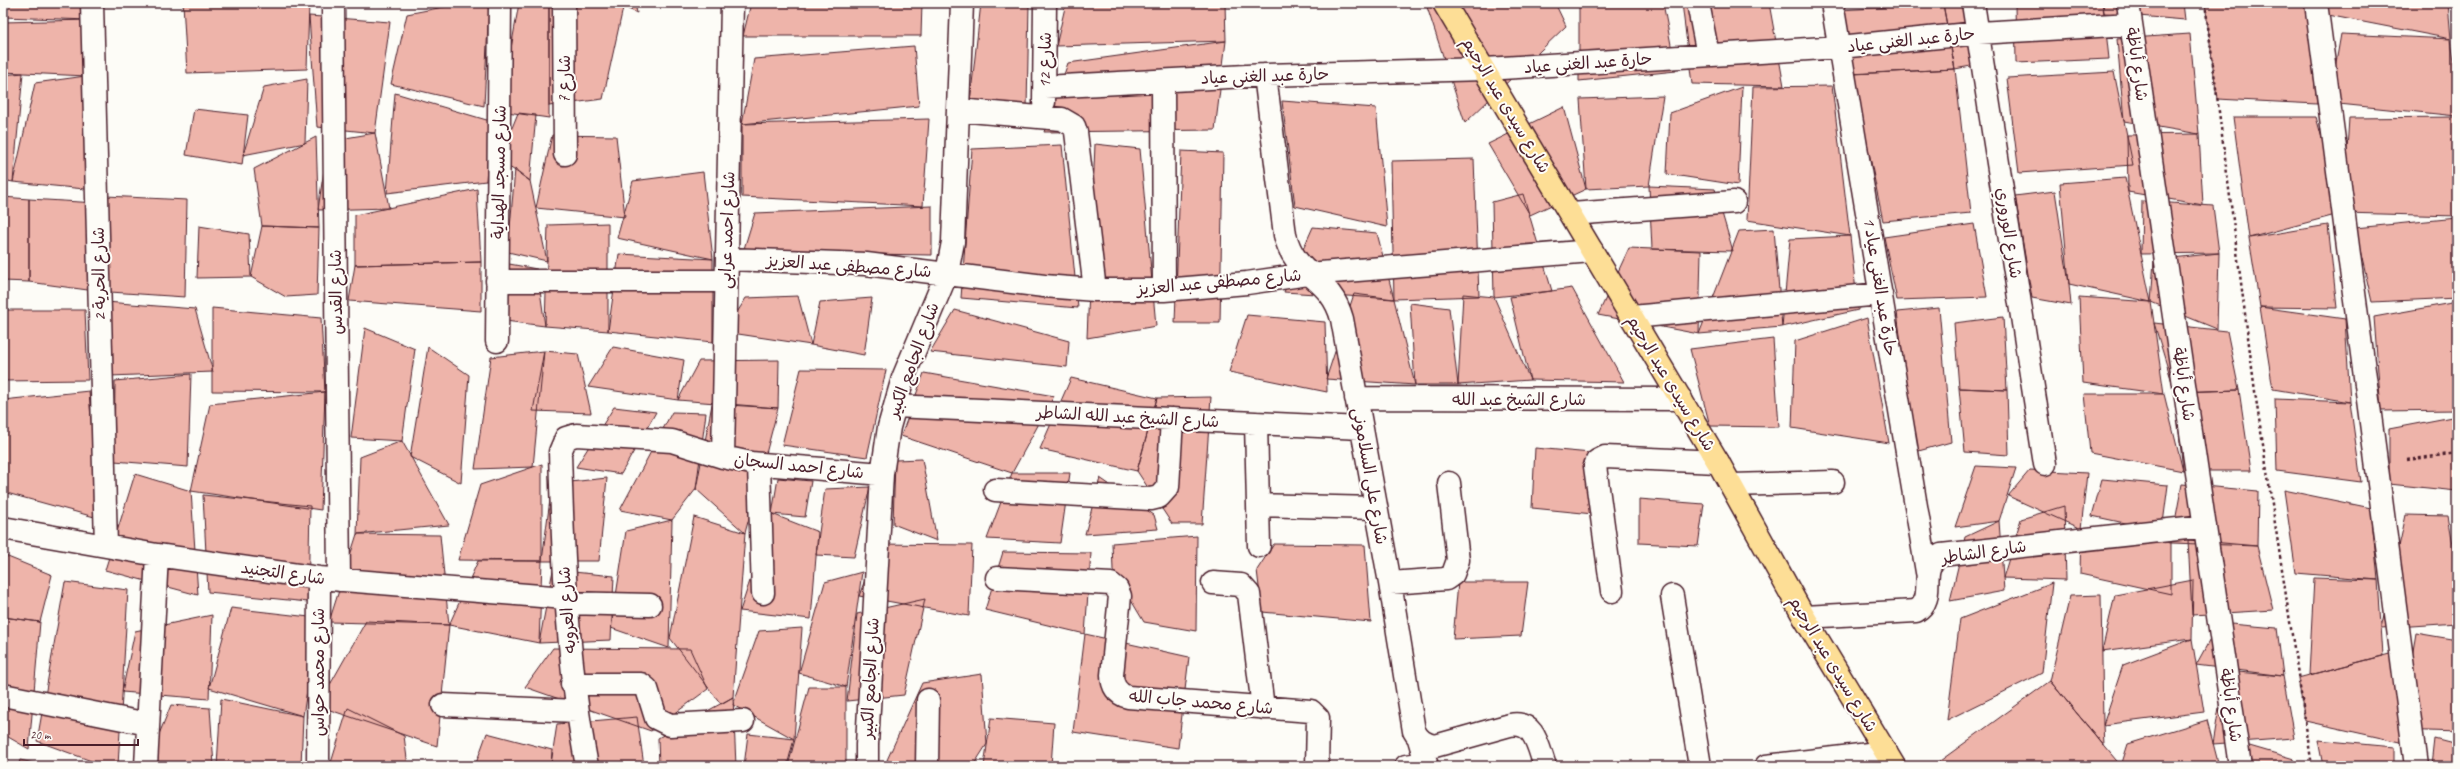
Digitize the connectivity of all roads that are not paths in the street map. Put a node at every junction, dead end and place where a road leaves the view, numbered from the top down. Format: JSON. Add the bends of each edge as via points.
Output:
{"nodes":[{"id":1,"x":92,"y":3,"type":"edge"},
{"id":2,"x":333,"y":3,"type":"edge"},
{"id":3,"x":500,"y":3,"type":"edge"},
{"id":4,"x":564,"y":3,"type":"edge"},
{"id":5,"x":732,"y":3,"type":"edge"},
{"id":6,"x":962,"y":3,"type":"edge"},
{"id":7,"x":1045,"y":3,"type":"edge"},
{"id":8,"x":1444,"y":3,"type":"edge"},
{"id":9,"x":1698,"y":3,"type":"edge"},
{"id":10,"x":1832,"y":3,"type":"edge"},
{"id":11,"x":1973,"y":3,"type":"edge"},
{"id":12,"x":2128,"y":3,"type":"edge"},
{"id":13,"x":2316,"y":3,"type":"edge"},
{"id":14,"x":2131,"y":24,"type":"junction"},
{"id":15,"x":1978,"y":33,"type":"junction"},
{"id":16,"x":1840,"y":47,"type":"junction"},
{"id":17,"x":1708,"y":56,"type":"junction"},
{"id":18,"x":1485,"y":69,"type":"junction"},
{"id":19,"x":1265,"y":75,"type":"junction"},
{"id":20,"x":1163,"y":80,"type":"junction"},
{"id":21,"x":1045,"y":87,"type":"junction"},
{"id":22,"x":958,"y":110,"type":"junction"},
{"id":23,"x":1044,"y":117,"type":"junction"},
{"id":24,"x":565,"y":154,"type":"dead end"},
{"id":25,"x":1734,"y":202,"type":"dead end"},
{"id":26,"x":1571,"y":214,"type":"junction"},
{"id":27,"x":1592,"y":251,"type":"junction"},
{"id":28,"x":727,"y":259,"type":"junction"},
{"id":29,"x":947,"y":273,"type":"junction"},
{"id":30,"x":1308,"y":274,"type":"junction"},
{"id":31,"x":497,"y":280,"type":"junction"},
{"id":32,"x":725,"y":281,"type":"junction"},
{"id":33,"x":1095,"y":290,"type":"junction"},
{"id":34,"x":1164,"y":290,"type":"junction"},
{"id":35,"x":1881,"y":294,"type":"junction"},
{"id":36,"x":1632,"y":317,"type":"junction"},
{"id":37,"x":496,"y":341,"type":"dead end"},
{"id":38,"x":1356,"y":398,"type":"junction"},
{"id":39,"x":1681,"y":399,"type":"junction"},
{"id":40,"x":894,"y":406,"type":"junction"},
{"id":41,"x":1172,"y":419,"type":"junction"},
{"id":42,"x":1256,"y":423,"type":"junction"},
{"id":43,"x":1361,"y":428,"type":"junction"},
{"id":44,"x":560,"y":452,"type":"joint"},
{"id":45,"x":723,"y":457,"type":"junction"},
{"id":46,"x":1718,"y":462,"type":"junction"},
{"id":47,"x":759,"y":464,"type":"junction"},
{"id":48,"x":2045,"y":464,"type":"dead end"},
{"id":49,"x":882,"y":474,"type":"junction"},
{"id":50,"x":1449,"y":482,"type":"dead end"},
{"id":51,"x":1833,"y":482,"type":"dead end"},
{"id":52,"x":1732,"y":485,"type":"junction"},
{"id":53,"x":995,"y":490,"type":"dead end"},
{"id":54,"x":1258,"y":505,"type":"junction"},
{"id":55,"x":1375,"y":508,"type":"junction"},
{"id":56,"x":2204,"y":526,"type":"junction"},
{"id":57,"x":3,"y":528,"type":"edge"},
{"id":58,"x":106,"y":546,"type":"junction"},
{"id":59,"x":1259,"y":546,"type":"dead end"},
{"id":60,"x":157,"y":555,"type":"junction"},
{"id":61,"x":1927,"y":572,"type":"junction"},
{"id":62,"x":997,"y":578,"type":"dead end"},
{"id":63,"x":329,"y":579,"type":"junction"},
{"id":64,"x":1213,"y":583,"type":"dead end"},
{"id":65,"x":1390,"y":584,"type":"junction"},
{"id":66,"x":1612,"y":591,"type":"dead end"},
{"id":67,"x":763,"y":593,"type":"dead end"},
{"id":68,"x":1672,"y":596,"type":"dead end"},
{"id":69,"x":565,"y":601,"type":"junction"},
{"id":70,"x":650,"y":605,"type":"dead end"},
{"id":71,"x":1804,"y":617,"type":"junction"},
{"id":72,"x":572,"y":684,"type":"junction"},
{"id":73,"x":3,"y":695,"type":"edge"},
{"id":74,"x":928,"y":700,"type":"dead end"},
{"id":75,"x":443,"y":705,"type":"dead end"},
{"id":76,"x":1264,"y":708,"type":"junction"},
{"id":77,"x":576,"y":711,"type":"junction"},
{"id":78,"x":743,"y":721,"type":"dead end"},
{"id":79,"x":148,"y":724,"type":"junction"},
{"id":80,"x":1418,"y":739,"type":"junction"},
{"id":81,"x":1890,"y":759,"type":"edge"},
{"id":82,"x":1419,"y":765,"type":"edge"},
{"id":83,"x":146,"y":766,"type":"edge"},
{"id":84,"x":318,"y":766,"type":"edge"},
{"id":85,"x":587,"y":766,"type":"edge"},
{"id":86,"x":867,"y":766,"type":"edge"},
{"id":87,"x":927,"y":766,"type":"edge"},
{"id":88,"x":1317,"y":766,"type":"edge"},
{"id":89,"x":1545,"y":766,"type":"edge"},
{"id":90,"x":1700,"y":766,"type":"edge"},
{"id":91,"x":1766,"y":766,"type":"edge"},
{"id":92,"x":2240,"y":766,"type":"edge"},
{"id":93,"x":2416,"y":766,"type":"edge"}],
"edges":[{"from":1,"to":58,"type":"street","name":"شارع الحرية 2"},
{"from":2,"to":63,"type":"street","name":"شارع القدس"},
{"from":3,"to":31,"type":"street","name":"شارع مسجد الهداية"},
{"from":4,"to":24,"type":"street","name":"شارع 7"},
{"from":5,"to":28,"type":"street","name":"شارع احمد عرابى"},
{"from":6,"to":22,"type":"street","name":"شارع الجامع الكبير"},
{"from":7,"to":21,"type":"street","name":"شارع 12"},
{"from":8,"to":18,"type":"main road","name":"شارع سيدى عبد الرحيم"},
{"from":9,"to":17,"type":"street"},
{"from":10,"to":16,"type":"street","name":"حارة عبد الغنى عياد 1"},
{"from":11,"to":15,"type":"street","name":"شارع الوروري"},
{"from":12,"to":14,"type":"street","name":"شارع أباظة"},
{"from":13,"to":93,"type":"street"},
{"from":14,"to":15,"type":"street","name":"حارة عبد الغنى عياد"},
{"from":14,"to":56,"type":"street","name":"شارع أباظة"},
{"from":15,"to":16,"type":"street","name":"حارة عبد الغنى عياد"},
{"from":15,"to":48,"type":"street","name":"شارع الوروري"},
{"from":16,"to":17,"type":"street","name":"حارة عبد الغنى عياد"},
{"from":16,"to":35,"type":"street","name":"حارة عبد الغنى عياد 1"},
{"from":17,"to":18,"type":"street","name":"حارة عبد الغنى عياد"},
{"from":18,"to":19,"type":"street","name":"حارة عبد الغنى عياد"},
{"from":18,"to":26,"type":"main road","name":"شارع سيدى عبد الرحيم"},
{"from":19,"to":20,"type":"street","name":"حارة عبد الغنى عياد"},
{"from":19,"to":30,"type":"street","name":"شارع على السلامونى","via":[[1288,250]]},
{"from":20,"to":21,"type":"street","name":"حارة عبد الغنى عياد"},
{"from":20,"to":34,"type":"street"},
{"from":21,"to":23,"type":"street","name":"شارع 12"},
{"from":22,"to":23,"type":"street"},
{"from":22,"to":29,"type":"street","name":"شارع الجامع الكبير","via":[[952,242]]},
{"from":23,"to":33,"type":"street","via":[[1068,122],[1074,126],[1076,132]]},
{"from":25,"to":26,"type":"street"},
{"from":26,"to":27,"type":"main road","name":"شارع سيدى عبد الرحيم"},
{"from":27,"to":30,"type":"street","name":"شارع مصطفى عبد العزيز"},
{"from":27,"to":36,"type":"main road","name":"شارع سيدى عبد الرحيم"},
{"from":28,"to":29,"type":"street","name":"شارع مصطفى عبد العزيز","via":[[866,264]]},
{"from":28,"to":32,"type":"street","name":"شارع احمد عرابى"},
{"from":29,"to":33,"type":"street","name":"شارع مصطفى عبد العزيز","via":[[995,281]]},
{"from":29,"to":40,"type":"street","name":"شارع الجامع الكبير","via":[[915,347]]},
{"from":30,"to":34,"type":"street","name":"شارع مصطفى عبد العزيز","via":[[1247,283]]},
{"from":30,"to":38,"type":"street","name":"شارع على السلامونى","via":[[1320,281],[1338,304]]},
{"from":31,"to":32,"type":"street"},
{"from":31,"to":37,"type":"street","name":"شارع مسجد الهداية"},
{"from":32,"to":45,"type":"street","name":"شارع احمد عرابى"},
{"from":33,"to":34,"type":"street","name":"شارع مصطفى عبد العزيز"},
{"from":35,"to":36,"type":"street"},
{"from":35,"to":61,"type":"street","name":"حارة عبد الغنى عياد 1"},
{"from":36,"to":39,"type":"main road","name":"شارع سيدى عبد الرحيم"},
{"from":38,"to":39,"type":"street","name":"شارع الشيخ عبد الله"},
{"from":38,"to":43,"type":"street","name":"شارع على السلامونى"},
{"from":39,"to":46,"type":"main road","name":"شارع سيدى عبد الرحيم"},
{"from":40,"to":41,"type":"street","name":"شارع الشيخ عبد الله الشاطر"},
{"from":40,"to":49,"type":"street","name":"شارع الجامع الكبير"},
{"from":41,"to":42,"type":"street","name":"شارع الشيخ عبد الله الشاطر"},
{"from":41,"to":53,"type":"street","via":[[1168,487],[1159,497],[1151,499]]},
{"from":42,"to":43,"type":"street","name":"شارع الشيخ عبد الله الشاطر"},
{"from":42,"to":54,"type":"street"},
{"from":43,"to":55,"type":"street","name":"شارع على السلامونى"},
{"from":44,"to":45,"type":"street","name":"شارع احمد السجان","via":[[566,438],[576,435],[672,441]]},
{"from":44,"to":69,"type":"street","name":"شارع العروبه"},
{"from":45,"to":47,"type":"street","name":"شارع احمد السجان"},
{"from":46,"to":52,"type":"main road","name":"شارع سيدى عبد الرحيم"},
{"from":46,"to":66,"type":"street","via":[[1605,457],[1597,461],[1595,466]]},
{"from":47,"to":49,"type":"street","name":"شارع احمد السجان"},
{"from":47,"to":67,"type":"street"},
{"from":49,"to":86,"type":"street","name":"شارع الجامع الكبير"},
{"from":50,"to":65,"type":"street","via":[[1458,560],[1453,574],[1446,579]]},
{"from":51,"to":52,"type":"street"},
{"from":52,"to":71,"type":"main road","name":"شارع سيدى عبد الرحيم"},
{"from":54,"to":55,"type":"street"},
{"from":54,"to":59,"type":"street"},
{"from":55,"to":65,"type":"street","name":"شارع على السلامونى"},
{"from":56,"to":61,"type":"street","name":"شارع الشاطر","via":[[1947,554],[1930,562]]},
{"from":56,"to":92,"type":"street","name":"شارع أباظة"},
{"from":57,"to":58,"type":"street","name":"شارع التجنيد"},
{"from":58,"to":60,"type":"street","name":"شارع التجنيد"},
{"from":60,"to":63,"type":"street","name":"شارع التجنيد"},
{"from":60,"to":79,"type":"street"},
{"from":61,"to":71,"type":"street","name":"شارع الشاطر","via":[[1927,599],[1916,612]]},
{"from":62,"to":76,"type":"street","name":"شارع محمد جاب الله","via":[[1108,584],[1117,589],[1120,596],[1112,681],[1117,692],[1122,695]]},
{"from":63,"to":69,"type":"street","name":"شارع التجنيد"},
{"from":63,"to":84,"type":"street","name":"شارع محمد حواس"},
{"from":64,"to":76,"type":"street","via":[[1241,585],[1249,594]]},
{"from":65,"to":80,"type":"street","name":"شارع على السلامونى","via":[[1412,723]]},
{"from":68,"to":90,"type":"street"},
{"from":69,"to":70,"type":"street","name":"شارع التجنيد"},
{"from":69,"to":72,"type":"street","name":"شارع العروبه"},
{"from":71,"to":81,"type":"main road","name":"شارع سيدى عبد الرحيم"},
{"from":72,"to":77,"type":"street","name":"شارع العروبه"},
{"from":72,"to":78,"type":"street","via":[[641,684],[647,689],[656,718],[670,725]]},
{"from":73,"to":79,"type":"street"},
{"from":74,"to":87,"type":"street"},
{"from":75,"to":77,"type":"street"},
{"from":76,"to":88,"type":"street","name":"شارع محمد جاب الله","via":[[1311,711],[1315,714],[1318,718]]},
{"from":77,"to":85,"type":"street","name":"شارع العروبه"},
{"from":79,"to":83,"type":"street"},
{"from":80,"to":82,"type":"street","name":"شارع على السلامونى"},
{"from":80,"to":89,"type":"street","via":[[1435,746],[1510,725],[1522,725],[1532,732]]},
{"from":81,"to":91,"type":"street"}]}
